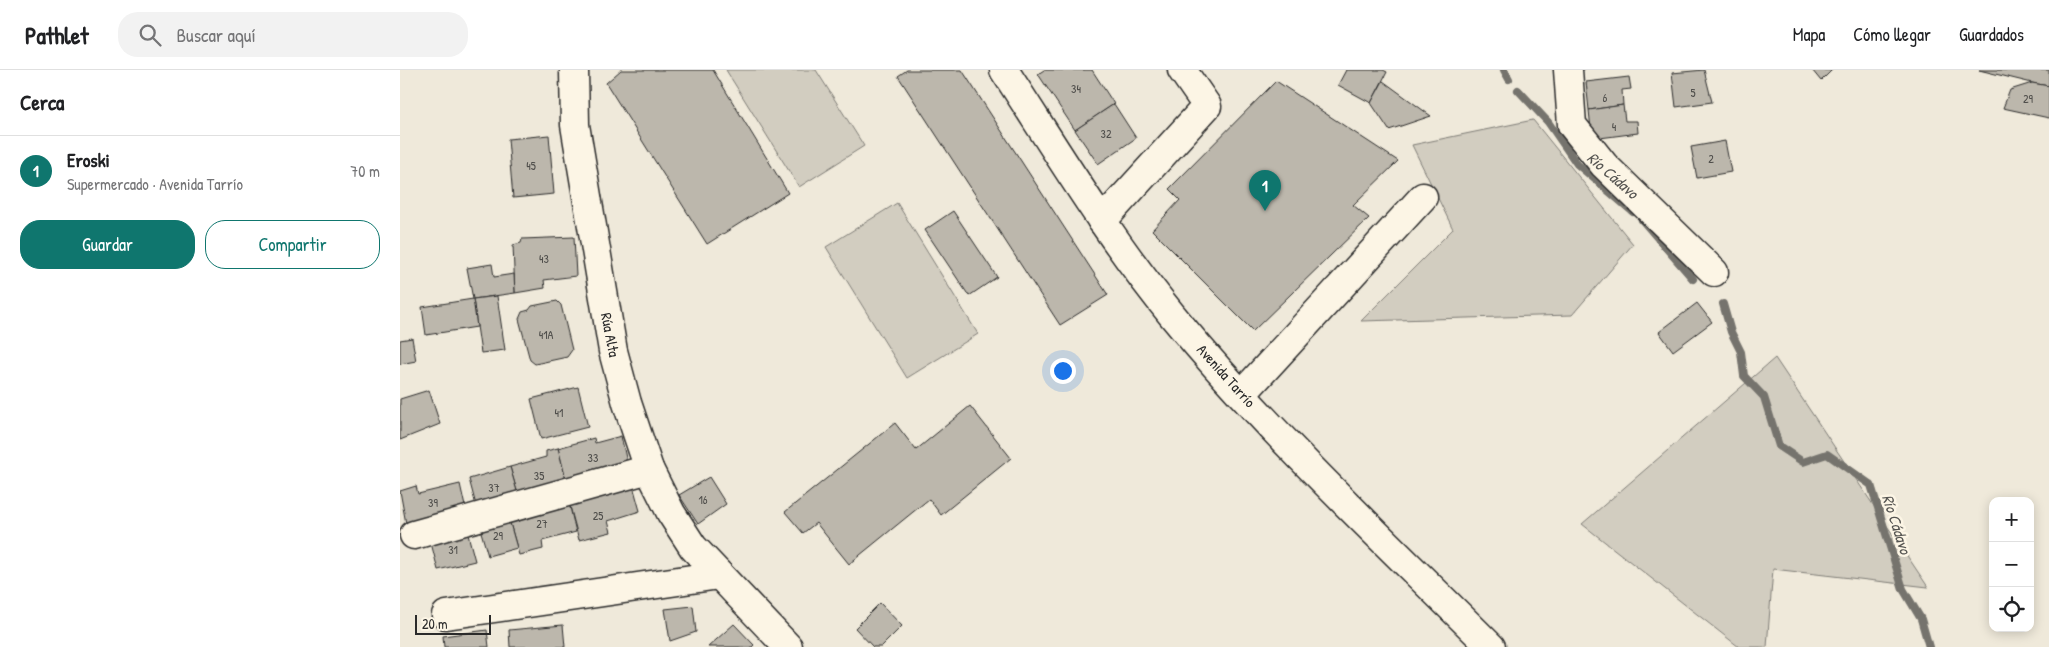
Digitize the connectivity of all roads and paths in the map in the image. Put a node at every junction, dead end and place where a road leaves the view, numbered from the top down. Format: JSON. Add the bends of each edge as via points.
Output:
{"nodes":[{"id":1,"x":574,"y":70,"type":"edge"},
{"id":2,"x":1004,"y":70,"type":"edge"},
{"id":3,"x":1182,"y":70,"type":"edge"},
{"id":4,"x":1568,"y":70,"type":"edge"},
{"id":5,"x":1422,"y":197,"type":"dead end"},
{"id":6,"x":1102,"y":221,"type":"junction"},
{"id":7,"x":1714,"y":272,"type":"dead end"},
{"id":8,"x":1242,"y":394,"type":"junction"},
{"id":9,"x":649,"y":469,"type":"junction"},
{"id":10,"x":414,"y":535,"type":"dead end"},
{"id":11,"x":719,"y":575,"type":"junction"},
{"id":12,"x":446,"y":615,"type":"dead end"},
{"id":13,"x":788,"y":647,"type":"edge"},
{"id":14,"x":1491,"y":647,"type":"edge"}],
"edges":[{"from":1,"to":9,"type":"street","name":"Rúa Alta","via":[[574,125],[613,351]]},
{"from":2,"to":6,"type":"street","name":"Avenida Tarrío"},
{"from":3,"to":6,"type":"street","via":[[1207,106]]},
{"from":4,"to":7,"type":"street","via":[[1572,125],[1604,165]]},
{"from":5,"to":8,"type":"street"},
{"from":6,"to":8,"type":"street","name":"Avenida Tarrío","via":[[1172,314]]},
{"from":8,"to":14,"type":"street","name":"Avenida Tarrío"},
{"from":9,"to":10,"type":"street"},
{"from":9,"to":11,"type":"street","name":"Rúa Alta","via":[[693,548]]},
{"from":11,"to":12,"type":"street"},
{"from":11,"to":13,"type":"street","name":"Rúa Alta"}]}
